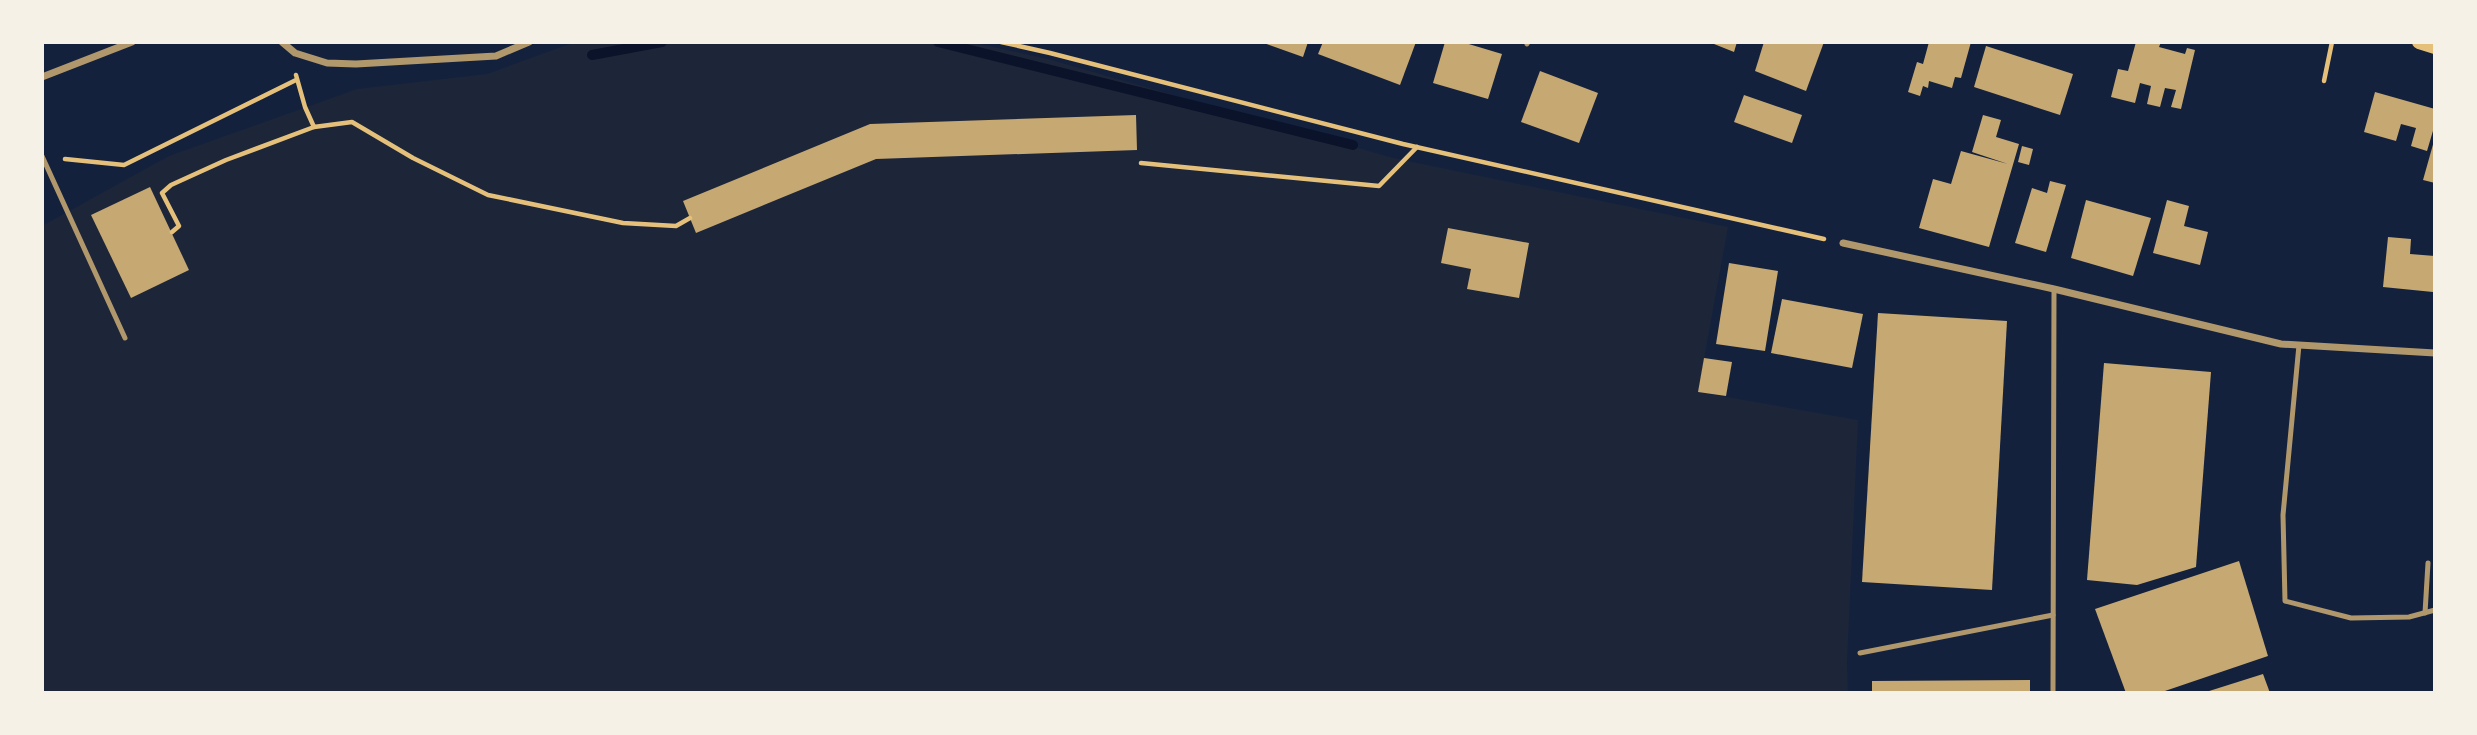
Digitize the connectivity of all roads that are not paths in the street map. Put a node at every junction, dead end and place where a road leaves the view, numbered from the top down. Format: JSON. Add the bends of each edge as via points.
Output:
{"nodes":[{"id":1,"x":132,"y":42,"type":"edge"},
{"id":2,"x":282,"y":42,"type":"edge"},
{"id":3,"x":529,"y":42,"type":"edge"},
{"id":4,"x":2419,"y":42,"type":"edge"},
{"id":5,"x":2435,"y":47,"type":"edge"},
{"id":6,"x":42,"y":77,"type":"edge"},
{"id":7,"x":43,"y":158,"type":"edge"},
{"id":8,"x":1843,"y":243,"type":"road end"},
{"id":9,"x":2054,"y":289,"type":"junction"},
{"id":10,"x":125,"y":338,"type":"dead end"},
{"id":11,"x":2299,"y":345,"type":"junction"},
{"id":12,"x":2435,"y":353,"type":"edge"},
{"id":13,"x":2428,"y":563,"type":"dead end"},
{"id":14,"x":2435,"y":610,"type":"edge"},
{"id":15,"x":2425,"y":613,"type":"junction"},
{"id":16,"x":2053,"y":615,"type":"junction"},
{"id":17,"x":1860,"y":653,"type":"dead end"},
{"id":18,"x":2053,"y":693,"type":"edge"}],
"edges":[{"from":1,"to":6,"type":"street"},
{"from":2,"to":3,"type":"street","via":[[306,57],[356,64],[496,56]]},
{"from":4,"to":5,"type":"main road"},
{"from":7,"to":10,"type":"lane"},
{"from":8,"to":9,"type":"street"},
{"from":9,"to":11,"type":"street"},
{"from":9,"to":16,"type":"lane"},
{"from":11,"to":12,"type":"street"},
{"from":11,"to":15,"type":"lane","via":[[2283,514],[2285,601],[2351,618]]},
{"from":13,"to":15,"type":"lane"},
{"from":14,"to":15,"type":"lane"},
{"from":16,"to":17,"type":"lane"},
{"from":16,"to":18,"type":"lane"}]}
